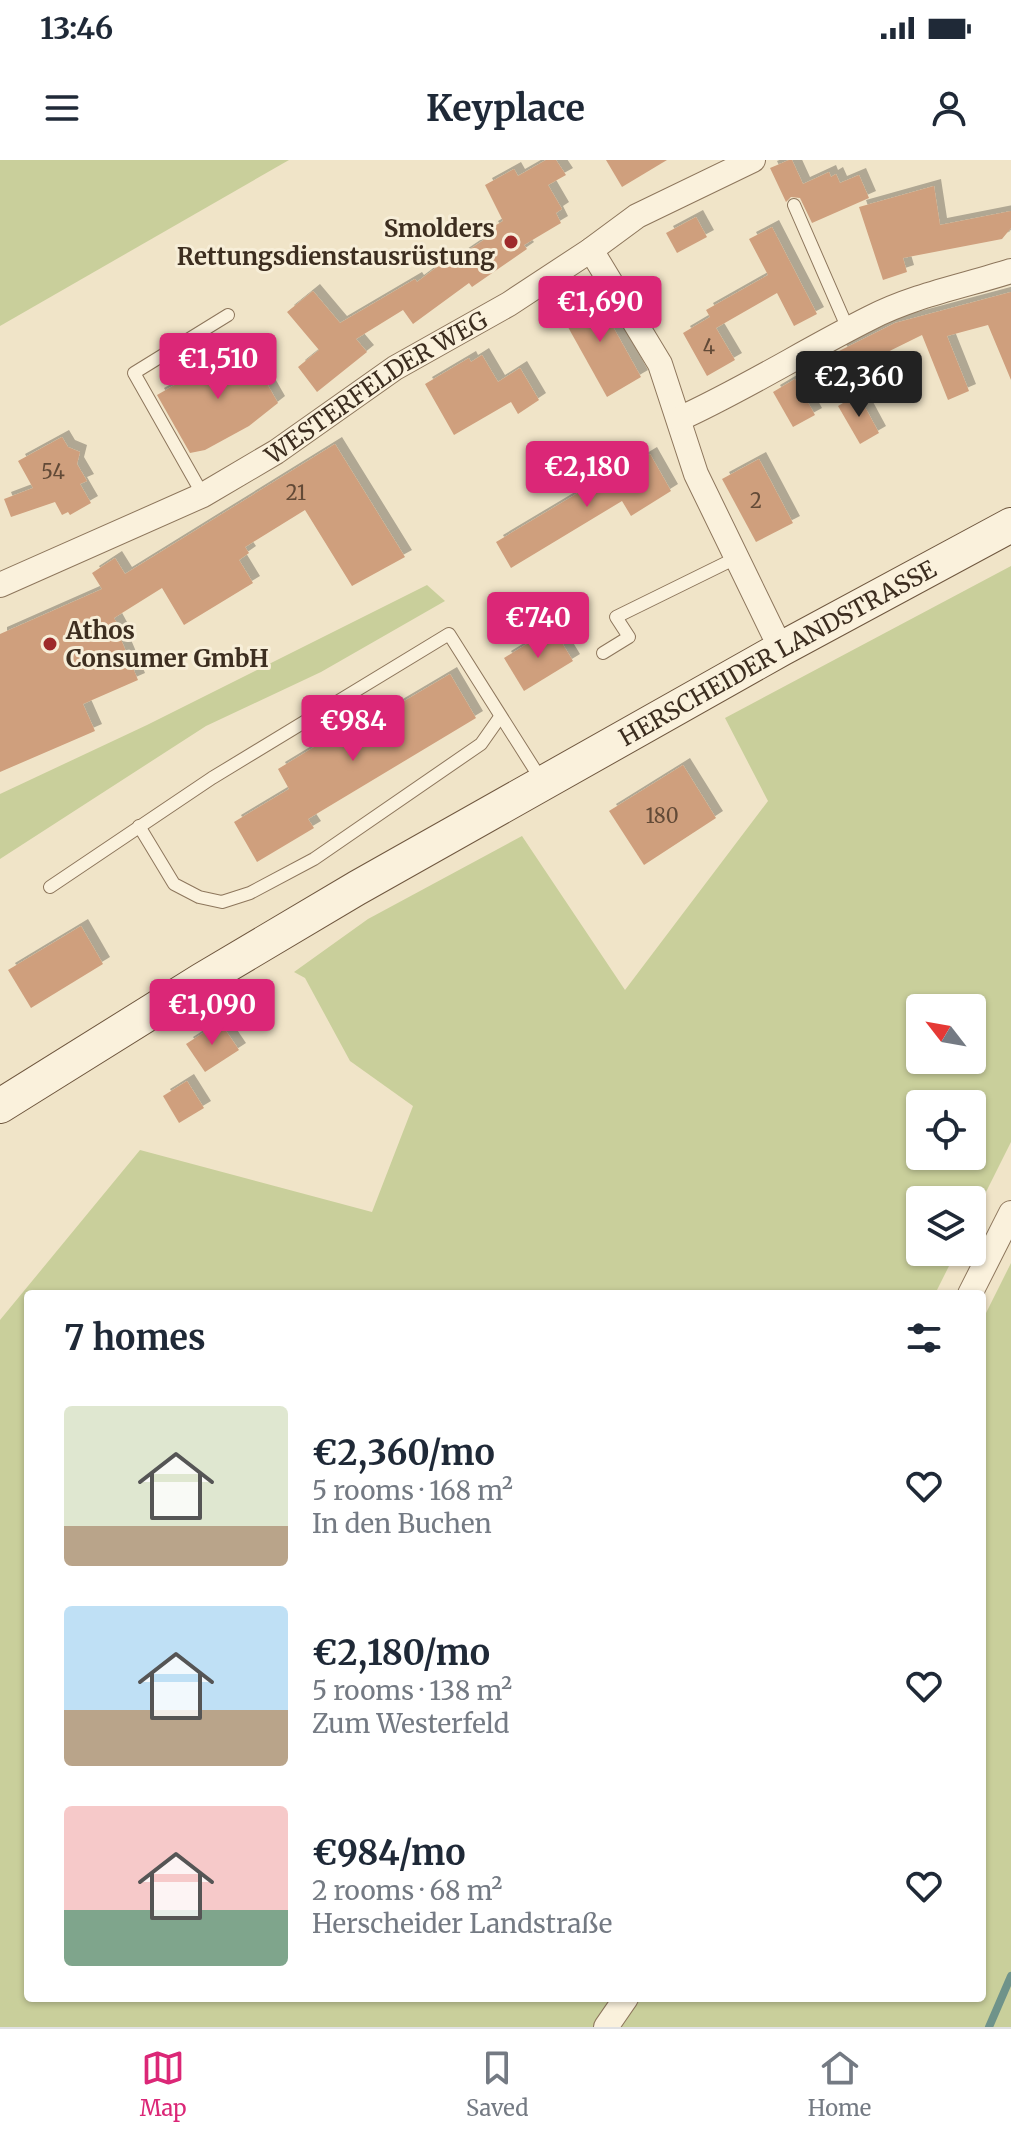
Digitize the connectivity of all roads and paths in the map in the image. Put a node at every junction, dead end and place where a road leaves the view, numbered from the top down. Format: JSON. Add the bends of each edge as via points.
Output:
{"nodes":[{"id":1,"x":753,"y":160,"type":"edge"},
{"id":2,"x":794,"y":205,"type":"dead end"},
{"id":3,"x":591,"y":250,"type":"junction"},
{"id":4,"x":1011,"y":271,"type":"edge"},
{"id":5,"x":228,"y":315,"type":"dead end"},
{"id":6,"x":848,"y":329,"type":"junction"},
{"id":7,"x":679,"y":419,"type":"junction"},
{"id":8,"x":203,"y":495,"type":"junction"},
{"id":9,"x":1011,"y":525,"type":"edge"},
{"id":10,"x":738,"y":557,"type":"junction"},
{"id":11,"x":0,"y":585,"type":"edge"},
{"id":12,"x":781,"y":649,"type":"junction"},
{"id":13,"x":603,"y":653,"type":"dead end"},
{"id":14,"x":500,"y":717,"type":"junction"},
{"id":15,"x":544,"y":783,"type":"junction"},
{"id":16,"x":139,"y":826,"type":"junction"},
{"id":17,"x":50,"y":887,"type":"dead end"},
{"id":18,"x":0,"y":1106,"type":"edge"},
{"id":19,"x":1011,"y":1213,"type":"edge"},
{"id":20,"x":972,"y":1290,"type":"edge"},
{"id":21,"x":623,"y":2002,"type":"edge"},
{"id":22,"x":606,"y":2027,"type":"edge"}],
"edges":[{"from":1,"to":3,"type":"street","name":"WESTERFELDER WEG","via":[[637,216]]},
{"from":2,"to":6,"type":"lane"},
{"from":3,"to":7,"type":"street","via":[[660,364]]},
{"from":3,"to":8,"type":"street","name":"WESTERFELDER WEG","via":[[395,368],[276,452]]},
{"from":4,"to":6,"type":"street","via":[[894,307]]},
{"from":5,"to":8,"type":"lane","via":[[134,373]]},
{"from":6,"to":7,"type":"street"},
{"from":7,"to":10,"type":"street","via":[[696,474]]},
{"from":8,"to":11,"type":"street","name":"WESTERFELDER WEG"},
{"from":9,"to":12,"type":"main road","name":"HERSCHEIDER LANDSTRASSE"},
{"from":10,"to":12,"type":"street"},
{"from":10,"to":13,"type":"lane","via":[[616,617],[629,637]]},
{"from":12,"to":15,"type":"main road","name":"HERSCHEIDER LANDSTRASSE"},
{"from":14,"to":15,"type":"lane"},
{"from":14,"to":16,"type":"lane","via":[[481,744],[314,859],[222,902],[174,884]]},
{"from":14,"to":16,"type":"lane","via":[[449,634]]},
{"from":15,"to":18,"type":"main road","name":"HERSCHEIDER LANDSTRASSE","via":[[202,980]]},
{"from":16,"to":17,"type":"lane"},
{"from":19,"to":20,"type":"street"},
{"from":21,"to":22,"type":"street"}]}
